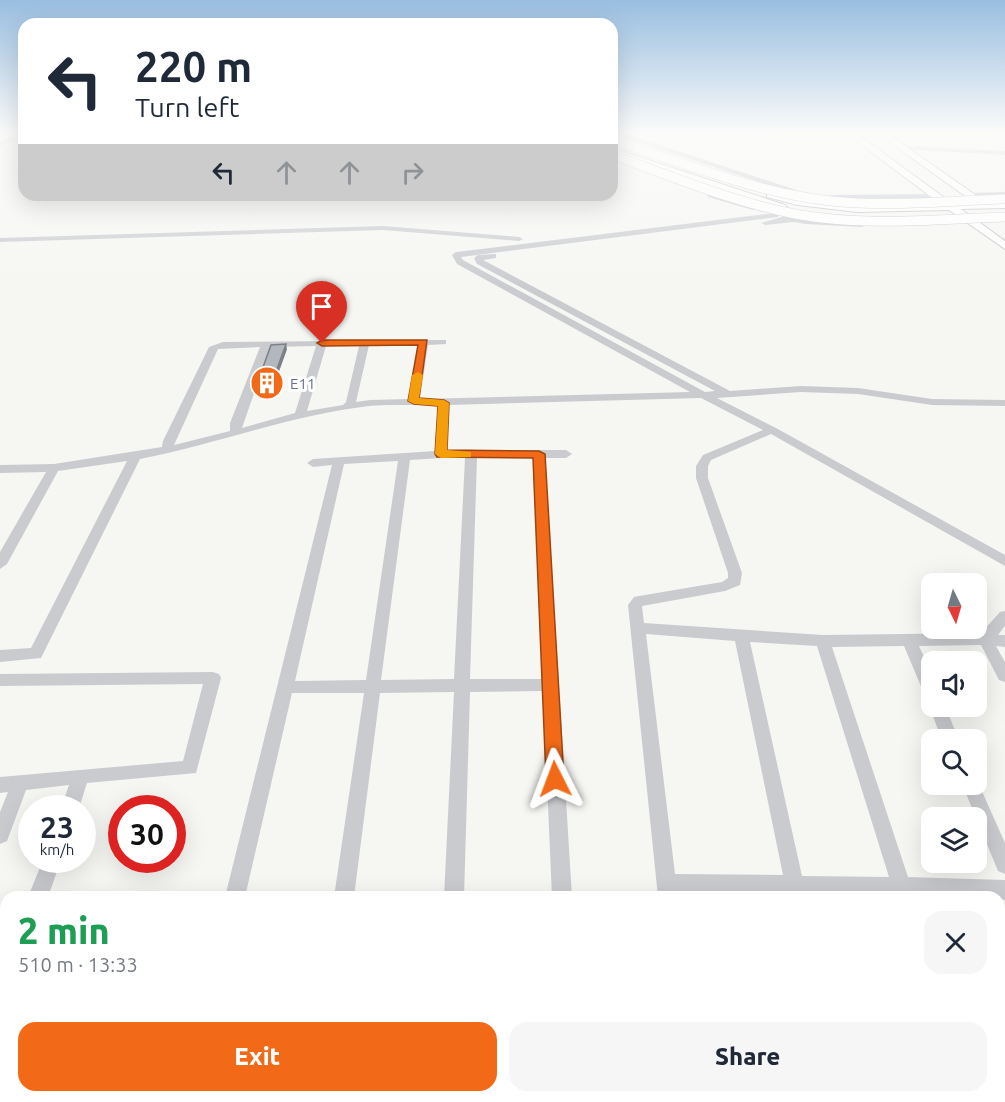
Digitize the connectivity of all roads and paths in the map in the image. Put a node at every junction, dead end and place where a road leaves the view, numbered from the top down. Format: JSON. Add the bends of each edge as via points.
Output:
{"nodes":[{"id":1,"x":685,"y":185,"type":"edge"},
{"id":2,"x":705,"y":185,"type":"edge"},
{"id":3,"x":714,"y":185,"type":"edge"},
{"id":4,"x":742,"y":185,"type":"edge"},
{"id":5,"x":753,"y":185,"type":"edge"},
{"id":6,"x":776,"y":185,"type":"edge"},
{"id":7,"x":922,"y":185,"type":"edge"},
{"id":8,"x":957,"y":185,"type":"edge"},
{"id":9,"x":1005,"y":194,"type":"edge"},
{"id":10,"x":971,"y":195,"type":"junction"},
{"id":11,"x":937,"y":196,"type":"junction"},
{"id":12,"x":1005,"y":199,"type":"edge"},
{"id":13,"x":1005,"y":205,"type":"edge"},
{"id":14,"x":951,"y":206,"type":"junction"},
{"id":15,"x":985,"y":206,"type":"junction"},
{"id":16,"x":775,"y":215,"type":"junction"},
{"id":17,"x":963,"y":215,"type":"junction"},
{"id":18,"x":1003,"y":216,"type":"edge"},
{"id":19,"x":796,"y":219,"type":"junction"},
{"id":20,"x":972,"y":222,"type":"junction"},
{"id":21,"x":0,"y":240,"type":"edge"},
{"id":22,"x":558,"y":241,"type":"junction"},
{"id":23,"x":588,"y":244,"type":"junction"},
{"id":24,"x":1005,"y":246,"type":"edge"},
{"id":25,"x":365,"y":342,"type":"junction"},
{"id":26,"x":423,"y":342,"type":"junction"},
{"id":27,"x":443,"y":342,"type":"dead end"},
{"id":28,"x":322,"y":343,"type":"junction"},
{"id":29,"x":266,"y":344,"type":"junction"},
{"id":30,"x":729,"y":394,"type":"junction"},
{"id":31,"x":703,"y":395,"type":"junction"},
{"id":32,"x":414,"y":401,"type":"junction"},
{"id":33,"x":444,"y":403,"type":"junction"},
{"id":34,"x":1005,"y":404,"type":"edge"},
{"id":35,"x":347,"y":407,"type":"junction"},
{"id":36,"x":300,"y":415,"type":"junction"},
{"id":37,"x":772,"y":430,"type":"junction"},
{"id":38,"x":236,"y":432,"type":"junction"},
{"id":39,"x":168,"y":450,"type":"junction"},
{"id":40,"x":441,"y":454,"type":"junction"},
{"id":41,"x":471,"y":454,"type":"junction"},
{"id":42,"x":539,"y":454,"type":"junction"},
{"id":43,"x":566,"y":454,"type":"dead end"},
{"id":44,"x":135,"y":456,"type":"junction"},
{"id":45,"x":404,"y":457,"type":"junction"},
{"id":46,"x":339,"y":461,"type":"junction"},
{"id":47,"x":314,"y":463,"type":"dead end"},
{"id":48,"x":54,"y":468,"type":"junction"},
{"id":49,"x":0,"y":469,"type":"edge"},
{"id":50,"x":1005,"y":561,"type":"edge"},
{"id":51,"x":0,"y":564,"type":"edge"},
{"id":52,"x":1005,"y":616,"type":"edge"},
{"id":53,"x":638,"y":628,"type":"junction"},
{"id":54,"x":741,"y":636,"type":"junction"},
{"id":55,"x":987,"y":637,"type":"edge"},
{"id":56,"x":985,"y":639,"type":"junction"},
{"id":57,"x":909,"y":640,"type":"junction"},
{"id":58,"x":823,"y":641,"type":"junction"},
{"id":59,"x":1005,"y":641,"type":"edge"},
{"id":60,"x":0,"y":656,"type":"edge"},
{"id":61,"x":921,"y":668,"type":"edge"},
{"id":62,"x":1005,"y":676,"type":"edge"},
{"id":63,"x":0,"y":680,"type":"edge"},
{"id":64,"x":550,"y":685,"type":"junction"},
{"id":65,"x":371,"y":686,"type":"junction"},
{"id":66,"x":463,"y":686,"type":"junction"},
{"id":67,"x":285,"y":687,"type":"junction"},
{"id":68,"x":81,"y":776,"type":"junction"},
{"id":69,"x":20,"y":783,"type":"junction"},
{"id":70,"x":0,"y":785,"type":"edge"},
{"id":71,"x":74,"y":795,"type":"edge"},
{"id":72,"x":976,"y":795,"type":"edge"},
{"id":73,"x":6,"y":803,"type":"edge"},
{"id":74,"x":0,"y":835,"type":"edge"},
{"id":75,"x":1005,"y":865,"type":"edge"},
{"id":76,"x":47,"y":873,"type":"edge"},
{"id":77,"x":667,"y":890,"type":"edge"},
{"id":78,"x":1005,"y":890,"type":"edge"},
{"id":79,"x":41,"y":891,"type":"edge"},
{"id":80,"x":236,"y":891,"type":"edge"},
{"id":81,"x":345,"y":891,"type":"edge"},
{"id":82,"x":454,"y":891,"type":"edge"},
{"id":83,"x":562,"y":891,"type":"edge"},
{"id":84,"x":732,"y":891,"type":"edge"},
{"id":85,"x":796,"y":891,"type":"edge"},
{"id":86,"x":903,"y":891,"type":"edge"}],
"edges":[{"from":1,"to":16,"type":"street"},
{"from":2,"to":18,"type":"main road","bridge":true,"via":[[796,214],[876,221]]},
{"from":3,"to":17,"type":"main road","via":[[789,209],[837,216]]},
{"from":4,"to":14,"type":"main road","via":[[806,204],[856,209]]},
{"from":5,"to":12,"type":"main road","bridge":true,"via":[[806,198],[857,202]]},
{"from":6,"to":11,"type":"street","via":[[806,194],[845,198]]},
{"from":7,"to":11,"type":"main road"},
{"from":8,"to":10,"type":"main road"},
{"from":9,"to":10,"type":"street"},
{"from":10,"to":15,"type":"main road"},
{"from":11,"to":14,"type":"main road"},
{"from":13,"to":15,"type":"main road"},
{"from":14,"to":15,"type":"main road"},
{"from":14,"to":17,"type":"main road"},
{"from":15,"to":18,"type":"main road"},
{"from":16,"to":19,"type":"street"},
{"from":16,"to":22,"type":"street"},
{"from":17,"to":18,"type":"main road"},
{"from":17,"to":20,"type":"main road"},
{"from":19,"to":20,"type":"street","via":[[868,225]]},
{"from":19,"to":23,"type":"street"},
{"from":20,"to":24,"type":"main road"},
{"from":21,"to":22,"type":"street","via":[[382,228]]},
{"from":22,"to":23,"type":"street"},
{"from":22,"to":31,"type":"street","via":[[456,255],[460,262]]},
{"from":23,"to":30,"type":"street","via":[[478,258]]},
{"from":25,"to":26,"type":"street"},
{"from":25,"to":28,"type":"street"},
{"from":25,"to":35,"type":"street"},
{"from":26,"to":27,"type":"street"},
{"from":26,"to":32,"type":"street"},
{"from":28,"to":29,"type":"street"},
{"from":28,"to":36,"type":"street"},
{"from":29,"to":38,"type":"street"},
{"from":29,"to":39,"type":"street","via":[[214,347]]},
{"from":30,"to":31,"type":"street"},
{"from":30,"to":34,"type":"street","via":[[801,389],[858,391],[933,402]]},
{"from":31,"to":33,"type":"street"},
{"from":31,"to":37,"type":"street"},
{"from":32,"to":33,"type":"street"},
{"from":32,"to":35,"type":"street"},
{"from":33,"to":40,"type":"street"},
{"from":35,"to":36,"type":"street"},
{"from":36,"to":38,"type":"street"},
{"from":37,"to":50,"type":"street"},
{"from":37,"to":53,"type":"street","via":[[707,458],[702,466],[702,478],[735,581],[639,601]]},
{"from":38,"to":39,"type":"street"},
{"from":39,"to":44,"type":"street"},
{"from":40,"to":41,"type":"street"},
{"from":40,"to":45,"type":"street"},
{"from":41,"to":42,"type":"street"},
{"from":41,"to":66,"type":"street"},
{"from":42,"to":43,"type":"street"},
{"from":42,"to":64,"type":"street"},
{"from":44,"to":48,"type":"street"},
{"from":44,"to":60,"type":"street","via":[[36,654]]},
{"from":45,"to":46,"type":"street"},
{"from":45,"to":65,"type":"street"},
{"from":46,"to":47,"type":"street"},
{"from":46,"to":67,"type":"street"},
{"from":48,"to":49,"type":"street"},
{"from":48,"to":51,"type":"street"},
{"from":52,"to":55,"type":"street"},
{"from":53,"to":54,"type":"street"},
{"from":53,"to":77,"type":"street"},
{"from":54,"to":58,"type":"street"},
{"from":54,"to":85,"type":"street"},
{"from":56,"to":57,"type":"street"},
{"from":56,"to":59,"type":"street"},
{"from":56,"to":62,"type":"street"},
{"from":57,"to":58,"type":"street"},
{"from":57,"to":61,"type":"street"},
{"from":58,"to":86,"type":"street"},
{"from":63,"to":68,"type":"street","via":[[213,678],[190,768]]},
{"from":64,"to":66,"type":"street"},
{"from":64,"to":83,"type":"street"},
{"from":65,"to":66,"type":"street"},
{"from":65,"to":67,"type":"street"},
{"from":65,"to":81,"type":"street"},
{"from":66,"to":82,"type":"street"},
{"from":67,"to":80,"type":"street"},
{"from":68,"to":69,"type":"street"},
{"from":68,"to":71,"type":"street"},
{"from":69,"to":70,"type":"street"},
{"from":69,"to":73,"type":"street"},
{"from":72,"to":75,"type":"street"},
{"from":73,"to":74,"type":"street"},
{"from":76,"to":79,"type":"street"},
{"from":77,"to":84,"type":"street"},
{"from":78,"to":86,"type":"street"}]}
